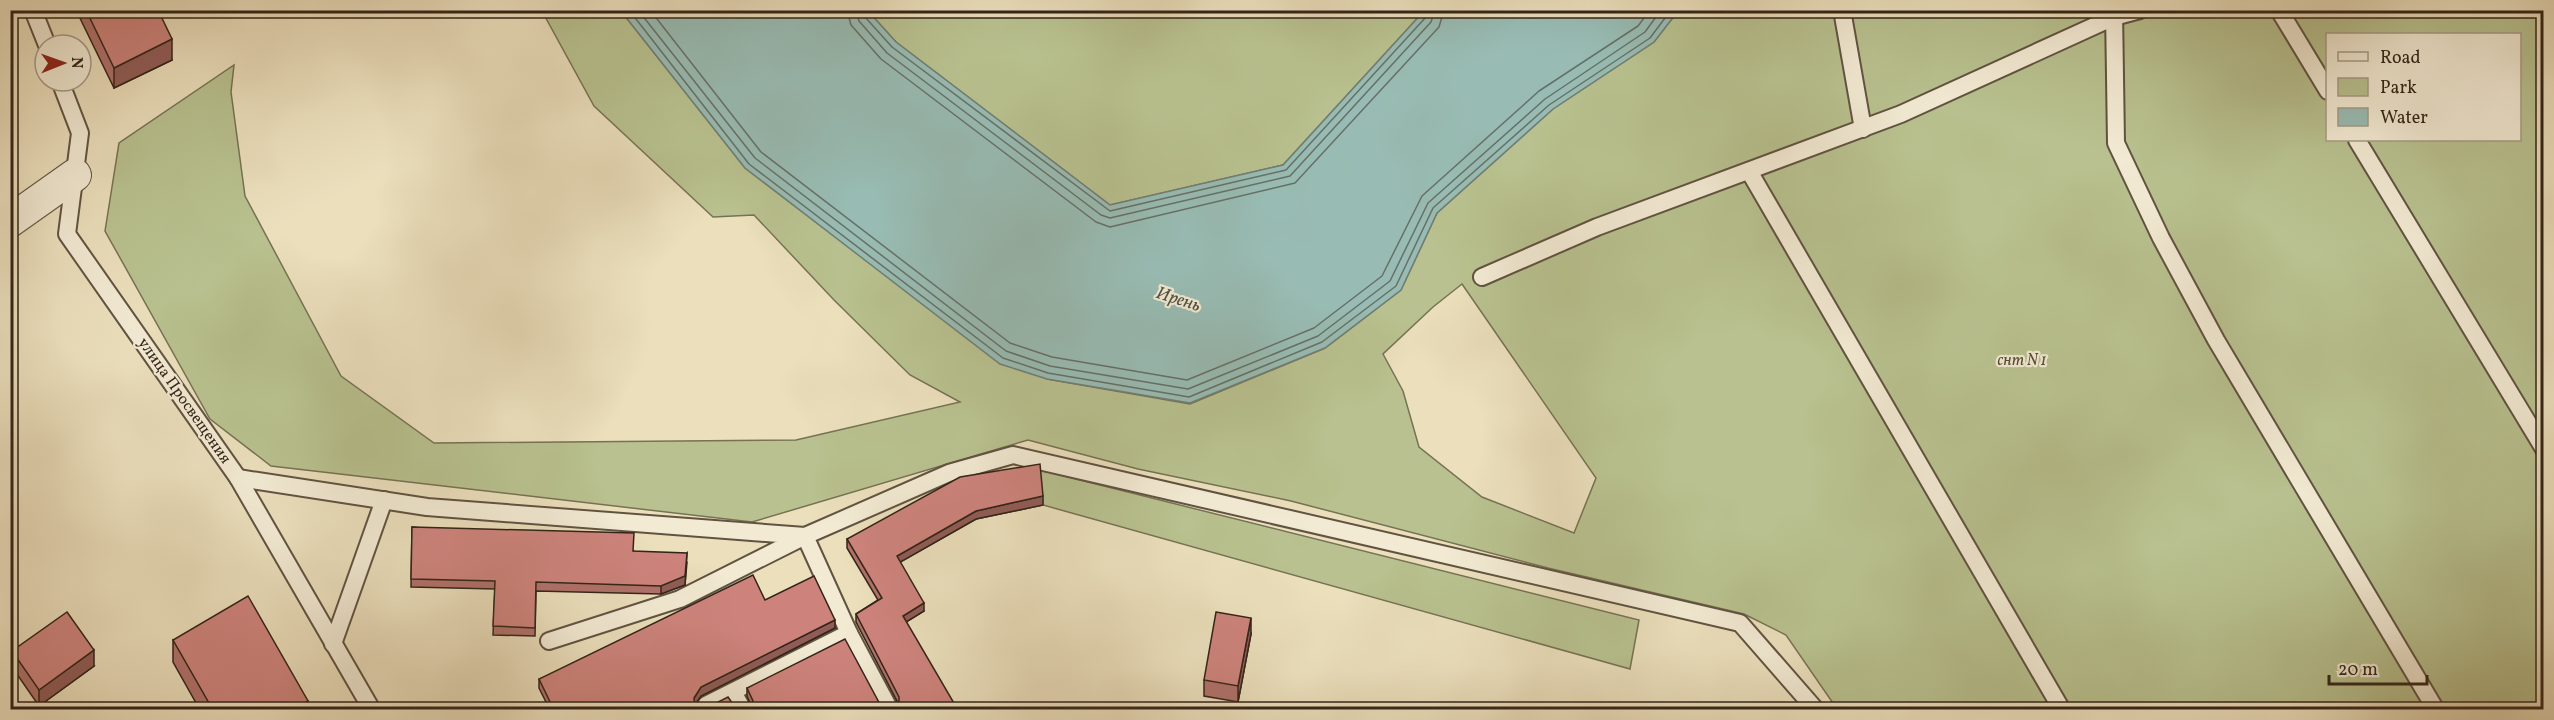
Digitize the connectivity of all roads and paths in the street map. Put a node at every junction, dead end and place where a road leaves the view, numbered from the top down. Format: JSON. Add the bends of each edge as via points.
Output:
{"nodes":[{"id":1,"x":33,"y":10,"type":"edge"},
{"id":2,"x":1842,"y":10,"type":"edge"},
{"id":3,"x":2140,"y":10,"type":"edge"},
{"id":4,"x":2279,"y":10,"type":"edge"},
{"id":5,"x":2114,"y":14,"type":"edge"},
{"id":6,"x":42,"y":33,"type":"edge"},
{"id":7,"x":2326,"y":88,"type":"edge"},
{"id":8,"x":65,"y":93,"type":"edge"},
{"id":9,"x":1863,"y":129,"type":"junction"},
{"id":10,"x":2358,"y":141,"type":"edge"},
{"id":11,"x":1749,"y":171,"type":"junction"},
{"id":12,"x":75,"y":175,"type":"junction"},
{"id":13,"x":10,"y":221,"type":"edge"},
{"id":14,"x":1482,"y":278,"type":"dead end"},
{"id":15,"x":2544,"y":449,"type":"edge"},
{"id":16,"x":238,"y":478,"type":"junction"},
{"id":17,"x":384,"y":500,"type":"junction"},
{"id":18,"x":805,"y":536,"type":"junction"},
{"id":19,"x":849,"y":633,"type":"junction"},
{"id":20,"x":549,"y":640,"type":"dead end"},
{"id":21,"x":333,"y":644,"type":"junction"},
{"id":22,"x":733,"y":692,"type":"junction"},
{"id":23,"x":372,"y":710,"type":"edge"},
{"id":24,"x":704,"y":710,"type":"edge"},
{"id":25,"x":743,"y":710,"type":"edge"},
{"id":26,"x":890,"y":710,"type":"edge"},
{"id":27,"x":1816,"y":710,"type":"edge"},
{"id":28,"x":2062,"y":710,"type":"edge"},
{"id":29,"x":2436,"y":710,"type":"edge"}],
"edges":[{"from":1,"to":6,"type":"lane"},
{"from":2,"to":9,"type":"lane"},
{"from":3,"to":5,"type":"lane"},
{"from":4,"to":7,"type":"lane"},
{"from":5,"to":9,"type":"lane"},
{"from":5,"to":29,"type":"lane","via":[[2116,143],[2216,340]]},
{"from":8,"to":12,"type":"lane","name":"улица Просвещения","via":[[80,133]]},
{"from":9,"to":11,"type":"lane"},
{"from":10,"to":15,"type":"lane"},
{"from":11,"to":14,"type":"lane","via":[[1597,227]]},
{"from":11,"to":28,"type":"lane"},
{"from":12,"to":13,"type":"street"},
{"from":12,"to":16,"type":"lane","name":"улица Просвещения","via":[[67,234]]},
{"from":16,"to":17,"type":"lane"},
{"from":16,"to":21,"type":"lane","name":"улица Просвещения"},
{"from":17,"to":18,"type":"lane","via":[[427,507]]},
{"from":17,"to":21,"type":"lane"},
{"from":18,"to":19,"type":"lane"},
{"from":18,"to":20,"type":"lane","via":[[680,599]]},
{"from":18,"to":27,"type":"lane","via":[[949,473],[1013,455],[1740,623]]},
{"from":19,"to":22,"type":"lane"},
{"from":19,"to":26,"type":"lane"},
{"from":21,"to":23,"type":"lane","name":"улица Просвещения"},
{"from":22,"to":24,"type":"lane","via":[[706,705]]},
{"from":22,"to":25,"type":"lane"}]}
